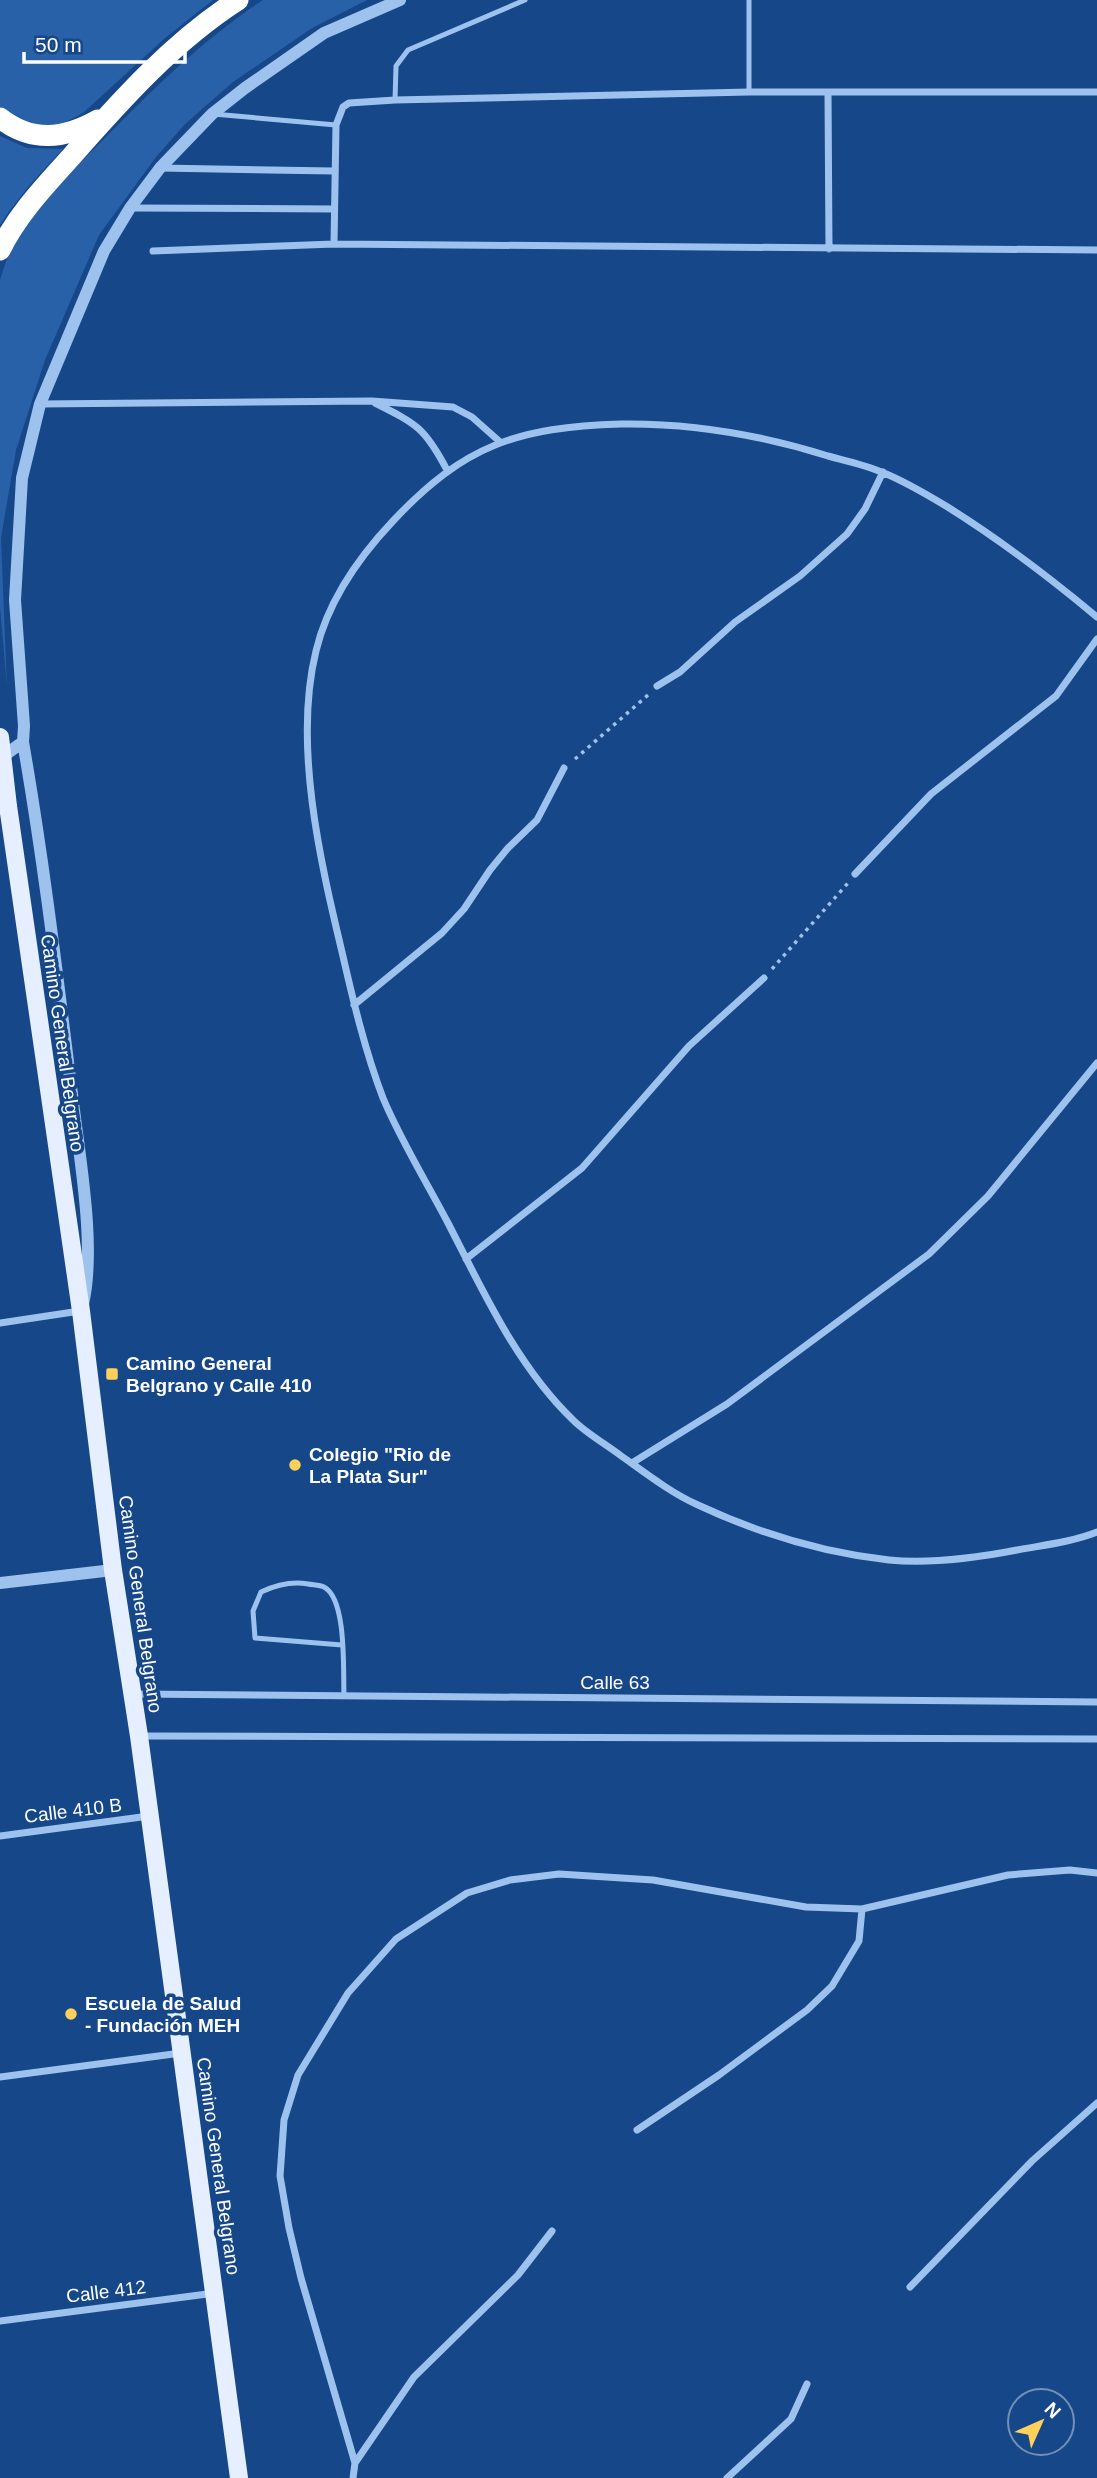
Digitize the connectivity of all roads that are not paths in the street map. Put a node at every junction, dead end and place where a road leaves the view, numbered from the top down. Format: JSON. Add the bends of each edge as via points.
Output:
{"nodes":[{"id":1,"x":238,"y":0,"type":"edge"},
{"id":2,"x":400,"y":0,"type":"edge"},
{"id":3,"x":526,"y":0,"type":"edge"},
{"id":4,"x":749,"y":0,"type":"edge"},
{"id":5,"x":749,"y":92,"type":"junction"},
{"id":6,"x":828,"y":92,"type":"junction"},
{"id":7,"x":1097,"y":92,"type":"edge"},
{"id":8,"x":395,"y":100,"type":"junction"},
{"id":9,"x":212,"y":114,"type":"junction"},
{"id":10,"x":106,"y":116,"type":"junction"},
{"id":11,"x":0,"y":118,"type":"edge"},
{"id":12,"x":336,"y":125,"type":"junction"},
{"id":13,"x":160,"y":168,"type":"junction"},
{"id":14,"x":333,"y":172,"type":"junction"},
{"id":15,"x":130,"y":208,"type":"junction"},
{"id":16,"x":334,"y":209,"type":"junction"},
{"id":17,"x":334,"y":244,"type":"junction"},
{"id":18,"x":0,"y":250,"type":"edge"},
{"id":19,"x":829,"y":250,"type":"junction"},
{"id":20,"x":1097,"y":250,"type":"edge"},
{"id":21,"x":152,"y":251,"type":"dead end"},
{"id":22,"x":372,"y":401,"type":"junction"},
{"id":23,"x":40,"y":404,"type":"junction"},
{"id":24,"x":499,"y":441,"type":"junction"},
{"id":25,"x":447,"y":470,"type":"junction"},
{"id":26,"x":883,"y":472,"type":"junction"},
{"id":27,"x":1097,"y":617,"type":"edge"},
{"id":28,"x":1097,"y":639,"type":"edge"},
{"id":29,"x":657,"y":687,"type":"road end"},
{"id":30,"x":0,"y":737,"type":"edge"},
{"id":31,"x":23,"y":742,"type":"junction"},
{"id":32,"x":2,"y":757,"type":"junction"},
{"id":33,"x":564,"y":768,"type":"road end"},
{"id":34,"x":4,"y":807,"type":"edge"},
{"id":35,"x":855,"y":874,"type":"road end"},
{"id":36,"x":764,"y":978,"type":"road end"},
{"id":37,"x":354,"y":1005,"type":"junction"},
{"id":38,"x":1097,"y":1063,"type":"edge"},
{"id":39,"x":466,"y":1259,"type":"junction"},
{"id":40,"x":81,"y":1311,"type":"junction"},
{"id":41,"x":0,"y":1323,"type":"edge"},
{"id":42,"x":632,"y":1463,"type":"junction"},
{"id":43,"x":1097,"y":1532,"type":"edge"},
{"id":44,"x":113,"y":1570,"type":"junction"},
{"id":45,"x":0,"y":1583,"type":"edge"},
{"id":46,"x":342,"y":1645,"type":"junction"},
{"id":47,"x":132,"y":1693,"type":"junction"},
{"id":48,"x":344,"y":1695,"type":"junction"},
{"id":49,"x":1097,"y":1702,"type":"edge"},
{"id":50,"x":139,"y":1736,"type":"junction"},
{"id":51,"x":1097,"y":1739,"type":"edge"},
{"id":52,"x":150,"y":1816,"type":"junction"},
{"id":53,"x":0,"y":1836,"type":"edge"},
{"id":54,"x":1097,"y":1873,"type":"edge"},
{"id":55,"x":862,"y":1909,"type":"junction"},
{"id":56,"x":182,"y":2053,"type":"junction"},
{"id":57,"x":0,"y":2077,"type":"edge"},
{"id":58,"x":1097,"y":2103,"type":"edge"},
{"id":59,"x":637,"y":2130,"type":"dead end"},
{"id":60,"x":552,"y":2231,"type":"dead end"},
{"id":61,"x":910,"y":2287,"type":"dead end"},
{"id":62,"x":215,"y":2293,"type":"junction"},
{"id":63,"x":0,"y":2320,"type":"edge"},
{"id":64,"x":807,"y":2384,"type":"dead end"},
{"id":65,"x":355,"y":2463,"type":"junction"},
{"id":66,"x":239,"y":2478,"type":"edge"},
{"id":67,"x":353,"y":2478,"type":"edge"},
{"id":68,"x":727,"y":2478,"type":"edge"}],
"edges":[{"from":1,"to":10,"type":"highway","via":[[180,43]]},
{"from":2,"to":9,"type":"street","via":[[324,33]]},
{"from":3,"to":8,"type":"lane","via":[[408,50],[396,66]]},
{"from":4,"to":5,"type":"lane"},
{"from":5,"to":6,"type":"street"},
{"from":5,"to":8,"type":"street"},
{"from":6,"to":7,"type":"street"},
{"from":6,"to":19,"type":"street"},
{"from":8,"to":12,"type":"street","via":[[349,103]]},
{"from":9,"to":12,"type":"lane"},
{"from":9,"to":13,"type":"street"},
{"from":10,"to":11,"type":"highway","via":[[60,136],[22,132]]},
{"from":10,"to":18,"type":"highway","via":[[18,218]]},
{"from":12,"to":14,"type":"street"},
{"from":13,"to":14,"type":"street"},
{"from":13,"to":15,"type":"street"},
{"from":14,"to":16,"type":"street"},
{"from":15,"to":16,"type":"street"},
{"from":15,"to":23,"type":"street","via":[[104,251]]},
{"from":16,"to":17,"type":"street"},
{"from":17,"to":19,"type":"street"},
{"from":17,"to":21,"type":"street"},
{"from":19,"to":20,"type":"street"},
{"from":22,"to":23,"type":"street"},
{"from":22,"to":24,"type":"street","via":[[453,407]]},
{"from":22,"to":25,"type":"street","via":[[414,422],[432,441]]},
{"from":23,"to":31,"type":"street","via":[[22,478],[15,600]]},
{"from":24,"to":25,"type":"street"},
{"from":24,"to":26,"type":"street","via":[[545,429],[590,425],[726,430]]},
{"from":25,"to":37,"type":"street","via":[[375,540],[345,580],[316,651],[309,697],[309,762],[320,858]]},
{"from":26,"to":27,"type":"street","via":[[981,528]]},
{"from":26,"to":29,"type":"street","via":[[847,534]]},
{"from":28,"to":35,"type":"street","via":[[1056,696],[931,794]]},
{"from":30,"to":32,"type":"main road","name":"Camino General Belgrano"},
{"from":31,"to":32,"type":"street"},
{"from":31,"to":40,"type":"street","via":[[84,1197],[87,1284]]},
{"from":32,"to":34,"type":"main road","name":"Camino General Belgrano"},
{"from":33,"to":37,"type":"street","via":[[537,820],[489,870],[464,909],[442,933]]},
{"from":34,"to":40,"type":"main road","name":"Camino General Belgrano"},
{"from":36,"to":39,"type":"street","via":[[689,1046],[582,1168]]},
{"from":37,"to":39,"type":"street","via":[[384,1099]]},
{"from":38,"to":42,"type":"street","via":[[989,1196],[929,1254],[727,1405]]},
{"from":39,"to":42,"type":"street","via":[[514,1347],[545,1388],[575,1422]]},
{"from":40,"to":41,"type":"street"},
{"from":40,"to":44,"type":"main road","name":"Camino General Belgrano"},
{"from":42,"to":43,"type":"street","via":[[693,1503],[752,1527],[807,1545],[892,1560],[989,1555]]},
{"from":44,"to":45,"type":"street"},
{"from":44,"to":47,"type":"main road","name":"Camino General Belgrano"},
{"from":46,"to":46,"type":"lane","via":[[337,1601],[325,1587],[296,1582],[261,1592],[253,1611],[255,1638]]},
{"from":46,"to":48,"type":"lane"},
{"from":47,"to":48,"type":"street","name":"Calle 63"},
{"from":47,"to":50,"type":"main road","name":"Camino General Belgrano"},
{"from":48,"to":49,"type":"street","name":"Calle 63"},
{"from":50,"to":51,"type":"street"},
{"from":50,"to":52,"type":"main road","name":"Camino General Belgrano"},
{"from":52,"to":53,"type":"street","name":"Calle 410 B"},
{"from":52,"to":56,"type":"main road","name":"Camino General Belgrano"},
{"from":54,"to":55,"type":"street","via":[[1070,1870],[1008,1875]]},
{"from":55,"to":59,"type":"street","via":[[859,1941],[832,1986],[719,2075]]},
{"from":55,"to":65,"type":"street","via":[[806,1907],[653,1880],[559,1874],[510,1880],[467,1893],[396,1939],[348,1993],[298,2075],[284,2120],[280,2176],[289,2228]]},
{"from":56,"to":57,"type":"street"},
{"from":56,"to":62,"type":"main road","name":"Camino General Belgrano"},
{"from":58,"to":61,"type":"street","via":[[1032,2161]]},
{"from":60,"to":65,"type":"street","via":[[518,2275],[414,2377]]},
{"from":62,"to":63,"type":"street","name":"Calle 412"},
{"from":62,"to":66,"type":"main road","name":"Camino General Belgrano"},
{"from":64,"to":68,"type":"street","via":[[791,2419]]},
{"from":65,"to":67,"type":"street"}]}
